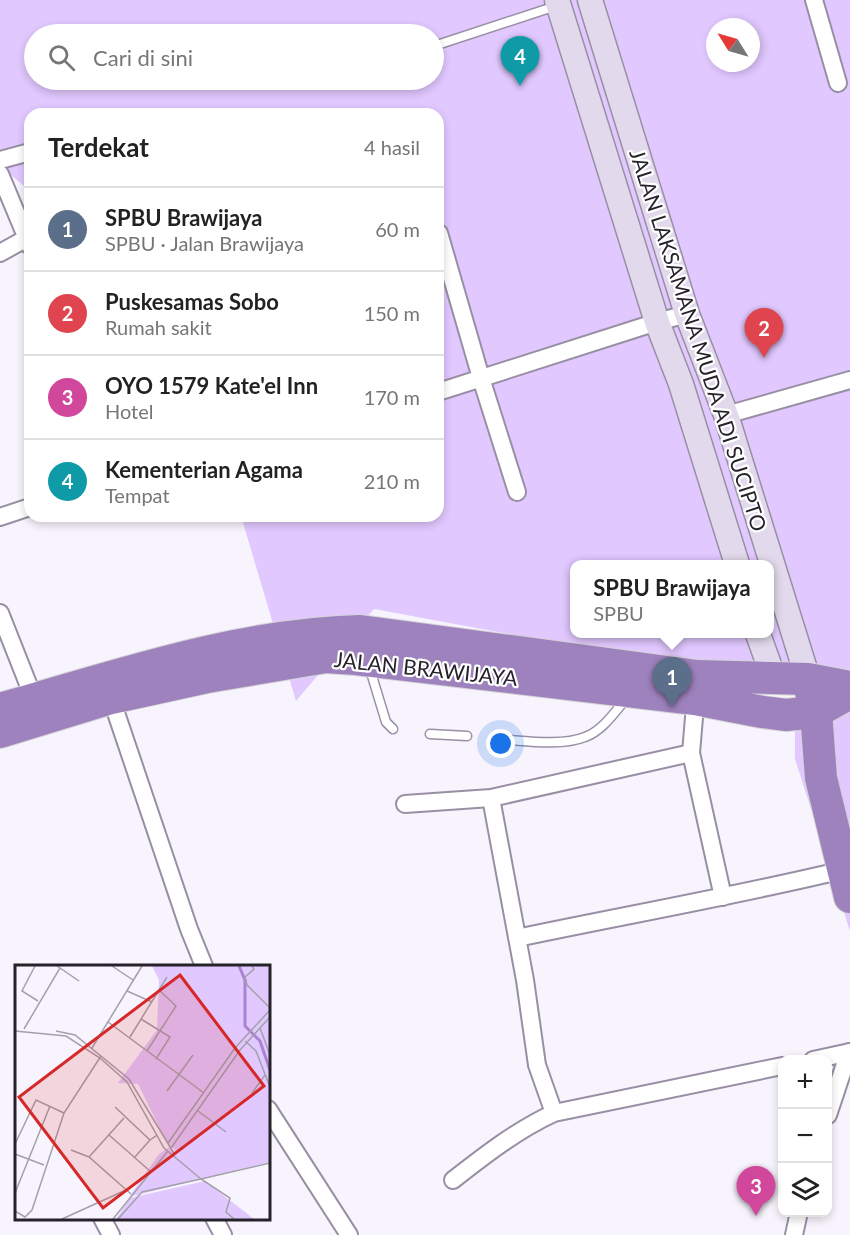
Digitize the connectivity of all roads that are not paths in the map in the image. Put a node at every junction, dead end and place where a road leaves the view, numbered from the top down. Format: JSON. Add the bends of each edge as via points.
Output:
{"nodes":[{"id":1,"x":590,"y":0,"type":"edge"},
{"id":2,"x":814,"y":0,"type":"edge"},
{"id":3,"x":557,"y":3,"type":"edge"},
{"id":4,"x":444,"y":43,"type":"edge"},
{"id":5,"x":838,"y":83,"type":"dead end"},
{"id":6,"x":24,"y":154,"type":"edge"},
{"id":7,"x":0,"y":160,"type":"edge"},
{"id":8,"x":0,"y":174,"type":"edge"},
{"id":9,"x":24,"y":232,"type":"edge"},
{"id":10,"x":24,"y":244,"type":"edge"},
{"id":11,"x":444,"y":250,"type":"edge"},
{"id":12,"x":0,"y":254,"type":"edge"},
{"id":13,"x":687,"y":314,"type":"junction"},
{"id":14,"x":657,"y":322,"type":"junction"},
{"id":15,"x":481,"y":378,"type":"junction"},
{"id":16,"x":850,"y":380,"type":"edge"},
{"id":17,"x":444,"y":390,"type":"edge"},
{"id":18,"x":726,"y":415,"type":"junction"},
{"id":19,"x":517,"y":492,"type":"dead end"},
{"id":20,"x":24,"y":509,"type":"edge"},
{"id":21,"x":0,"y":517,"type":"edge"},
{"id":22,"x":736,"y":560,"type":"edge"},
{"id":23,"x":771,"y":560,"type":"edge"},
{"id":24,"x":774,"y":570,"type":"edge"},
{"id":25,"x":0,"y":613,"type":"edge"},
{"id":26,"x":760,"y":638,"type":"edge"},
{"id":27,"x":367,"y":660,"type":"junction"},
{"id":28,"x":774,"y":679,"type":"junction"},
{"id":29,"x":808,"y":680,"type":"junction"},
{"id":30,"x":697,"y":687,"type":"junction"},
{"id":31,"x":850,"y":687,"type":"edge"},
{"id":32,"x":108,"y":688,"type":"junction"},
{"id":33,"x":632,"y":692,"type":"junction"},
{"id":34,"x":850,"y":693,"type":"edge"},
{"id":35,"x":34,"y":699,"type":"junction"},
{"id":36,"x":0,"y":709,"type":"edge"},
{"id":37,"x":801,"y":713,"type":"junction"},
{"id":38,"x":393,"y":729,"type":"dead end"},
{"id":39,"x":0,"y":732,"type":"edge"},
{"id":40,"x":430,"y":734,"type":"dead end"},
{"id":41,"x":466,"y":736,"type":"dead end"},
{"id":42,"x":495,"y":739,"type":"dead end"},
{"id":43,"x":691,"y":753,"type":"junction"},
{"id":44,"x":491,"y":798,"type":"junction"},
{"id":45,"x":405,"y":804,"type":"dead end"},
{"id":46,"x":846,"y":884,"type":"edge"},
{"id":47,"x":723,"y":897,"type":"junction"},
{"id":48,"x":517,"y":938,"type":"junction"},
{"id":49,"x":204,"y":965,"type":"edge"},
{"id":50,"x":850,"y":1052,"type":"edge"},
{"id":51,"x":832,"y":1055,"type":"edge"},
{"id":52,"x":778,"y":1067,"type":"edge"},
{"id":53,"x":830,"y":1109,"type":"edge"},
{"id":54,"x":270,"y":1112,"type":"edge"},
{"id":55,"x":554,"y":1113,"type":"junction"},
{"id":56,"x":453,"y":1180,"type":"dead end"},
{"id":57,"x":798,"y":1217,"type":"edge"},
{"id":58,"x":103,"y":1220,"type":"edge"},
{"id":59,"x":215,"y":1220,"type":"edge"},
{"id":60,"x":111,"y":1235,"type":"edge"},
{"id":61,"x":223,"y":1235,"type":"edge"},
{"id":62,"x":349,"y":1235,"type":"edge"},
{"id":63,"x":794,"y":1235,"type":"edge"}],
"edges":[{"from":1,"to":13,"type":"main road","name":"JALAN LAKSAMANA MUDA ADI SUCIPTO"},
{"from":2,"to":5,"type":"street"},
{"from":3,"to":4,"type":"lane"},
{"from":3,"to":14,"type":"main road","name":"JALAN LAKSAMANA MUDA ADI SUCIPTO"},
{"from":6,"to":7,"type":"street"},
{"from":8,"to":9,"type":"street"},
{"from":10,"to":12,"type":"street"},
{"from":11,"to":15,"type":"street"},
{"from":13,"to":14,"type":"street"},
{"from":13,"to":18,"type":"main road","name":"JALAN LAKSAMANA MUDA ADI SUCIPTO"},
{"from":14,"to":15,"type":"street"},
{"from":14,"to":22,"type":"main road","name":"JALAN LAKSAMANA MUDA ADI SUCIPTO","via":[[681,384]]},
{"from":15,"to":17,"type":"street"},
{"from":15,"to":19,"type":"street"},
{"from":16,"to":18,"type":"street"},
{"from":18,"to":23,"type":"main road","name":"JALAN LAKSAMANA MUDA ADI SUCIPTO"},
{"from":20,"to":21,"type":"street"},
{"from":24,"to":29,"type":"main road","name":"JALAN LAKSAMANA MUDA ADI SUCIPTO"},
{"from":25,"to":35,"type":"street"},
{"from":26,"to":28,"type":"main road"},
{"from":27,"to":32,"type":"highway","name":"JALAN BRAWIJAYA","via":[[326,657],[207,677]]},
{"from":27,"to":33,"type":"highway","name":"JALAN BRAWIJAYA"},
{"from":27,"to":38,"type":"lane","via":[[386,722]]},
{"from":28,"to":29,"type":"highway","name":"JALAN BRAWIJAYA"},
{"from":28,"to":30,"type":"highway","name":"JALAN BRAWIJAYA"},
{"from":28,"to":37,"type":"highway"},
{"from":29,"to":31,"type":"highway","name":"JALAN BRAWIJAYA"},
{"from":29,"to":37,"type":"highway"},
{"from":30,"to":32,"type":"highway","name":"JALAN BRAWIJAYA","via":[[360,631],[317,632],[179,659]]},
{"from":30,"to":33,"type":"highway","name":"JALAN BRAWIJAYA"},
{"from":30,"to":37,"type":"highway","name":"JALAN BRAWIJAYA","via":[[762,712]]},
{"from":30,"to":43,"type":"street"},
{"from":32,"to":35,"type":"highway","name":"JALAN BRAWIJAYA"},
{"from":32,"to":39,"type":"highway","name":"JALAN BRAWIJAYA"},
{"from":32,"to":49,"type":"street"},
{"from":33,"to":42,"type":"lane","via":[[600,728],[585,737],[562,742]]},
{"from":34,"to":37,"type":"highway"},
{"from":35,"to":36,"type":"highway","name":"JALAN BRAWIJAYA"},
{"from":37,"to":46,"type":"highway"},
{"from":40,"to":41,"type":"lane"},
{"from":43,"to":44,"type":"street"},
{"from":43,"to":47,"type":"street"},
{"from":44,"to":45,"type":"street"},
{"from":44,"to":48,"type":"street"},
{"from":46,"to":47,"type":"street"},
{"from":47,"to":48,"type":"street"},
{"from":48,"to":55,"type":"street","via":[[537,1065]]},
{"from":50,"to":51,"type":"street"},
{"from":50,"to":53,"type":"street"},
{"from":52,"to":55,"type":"street"},
{"from":54,"to":62,"type":"street"},
{"from":55,"to":56,"type":"street","via":[[536,1121]]},
{"from":57,"to":63,"type":"street"},
{"from":58,"to":60,"type":"street"},
{"from":59,"to":61,"type":"street"}]}
